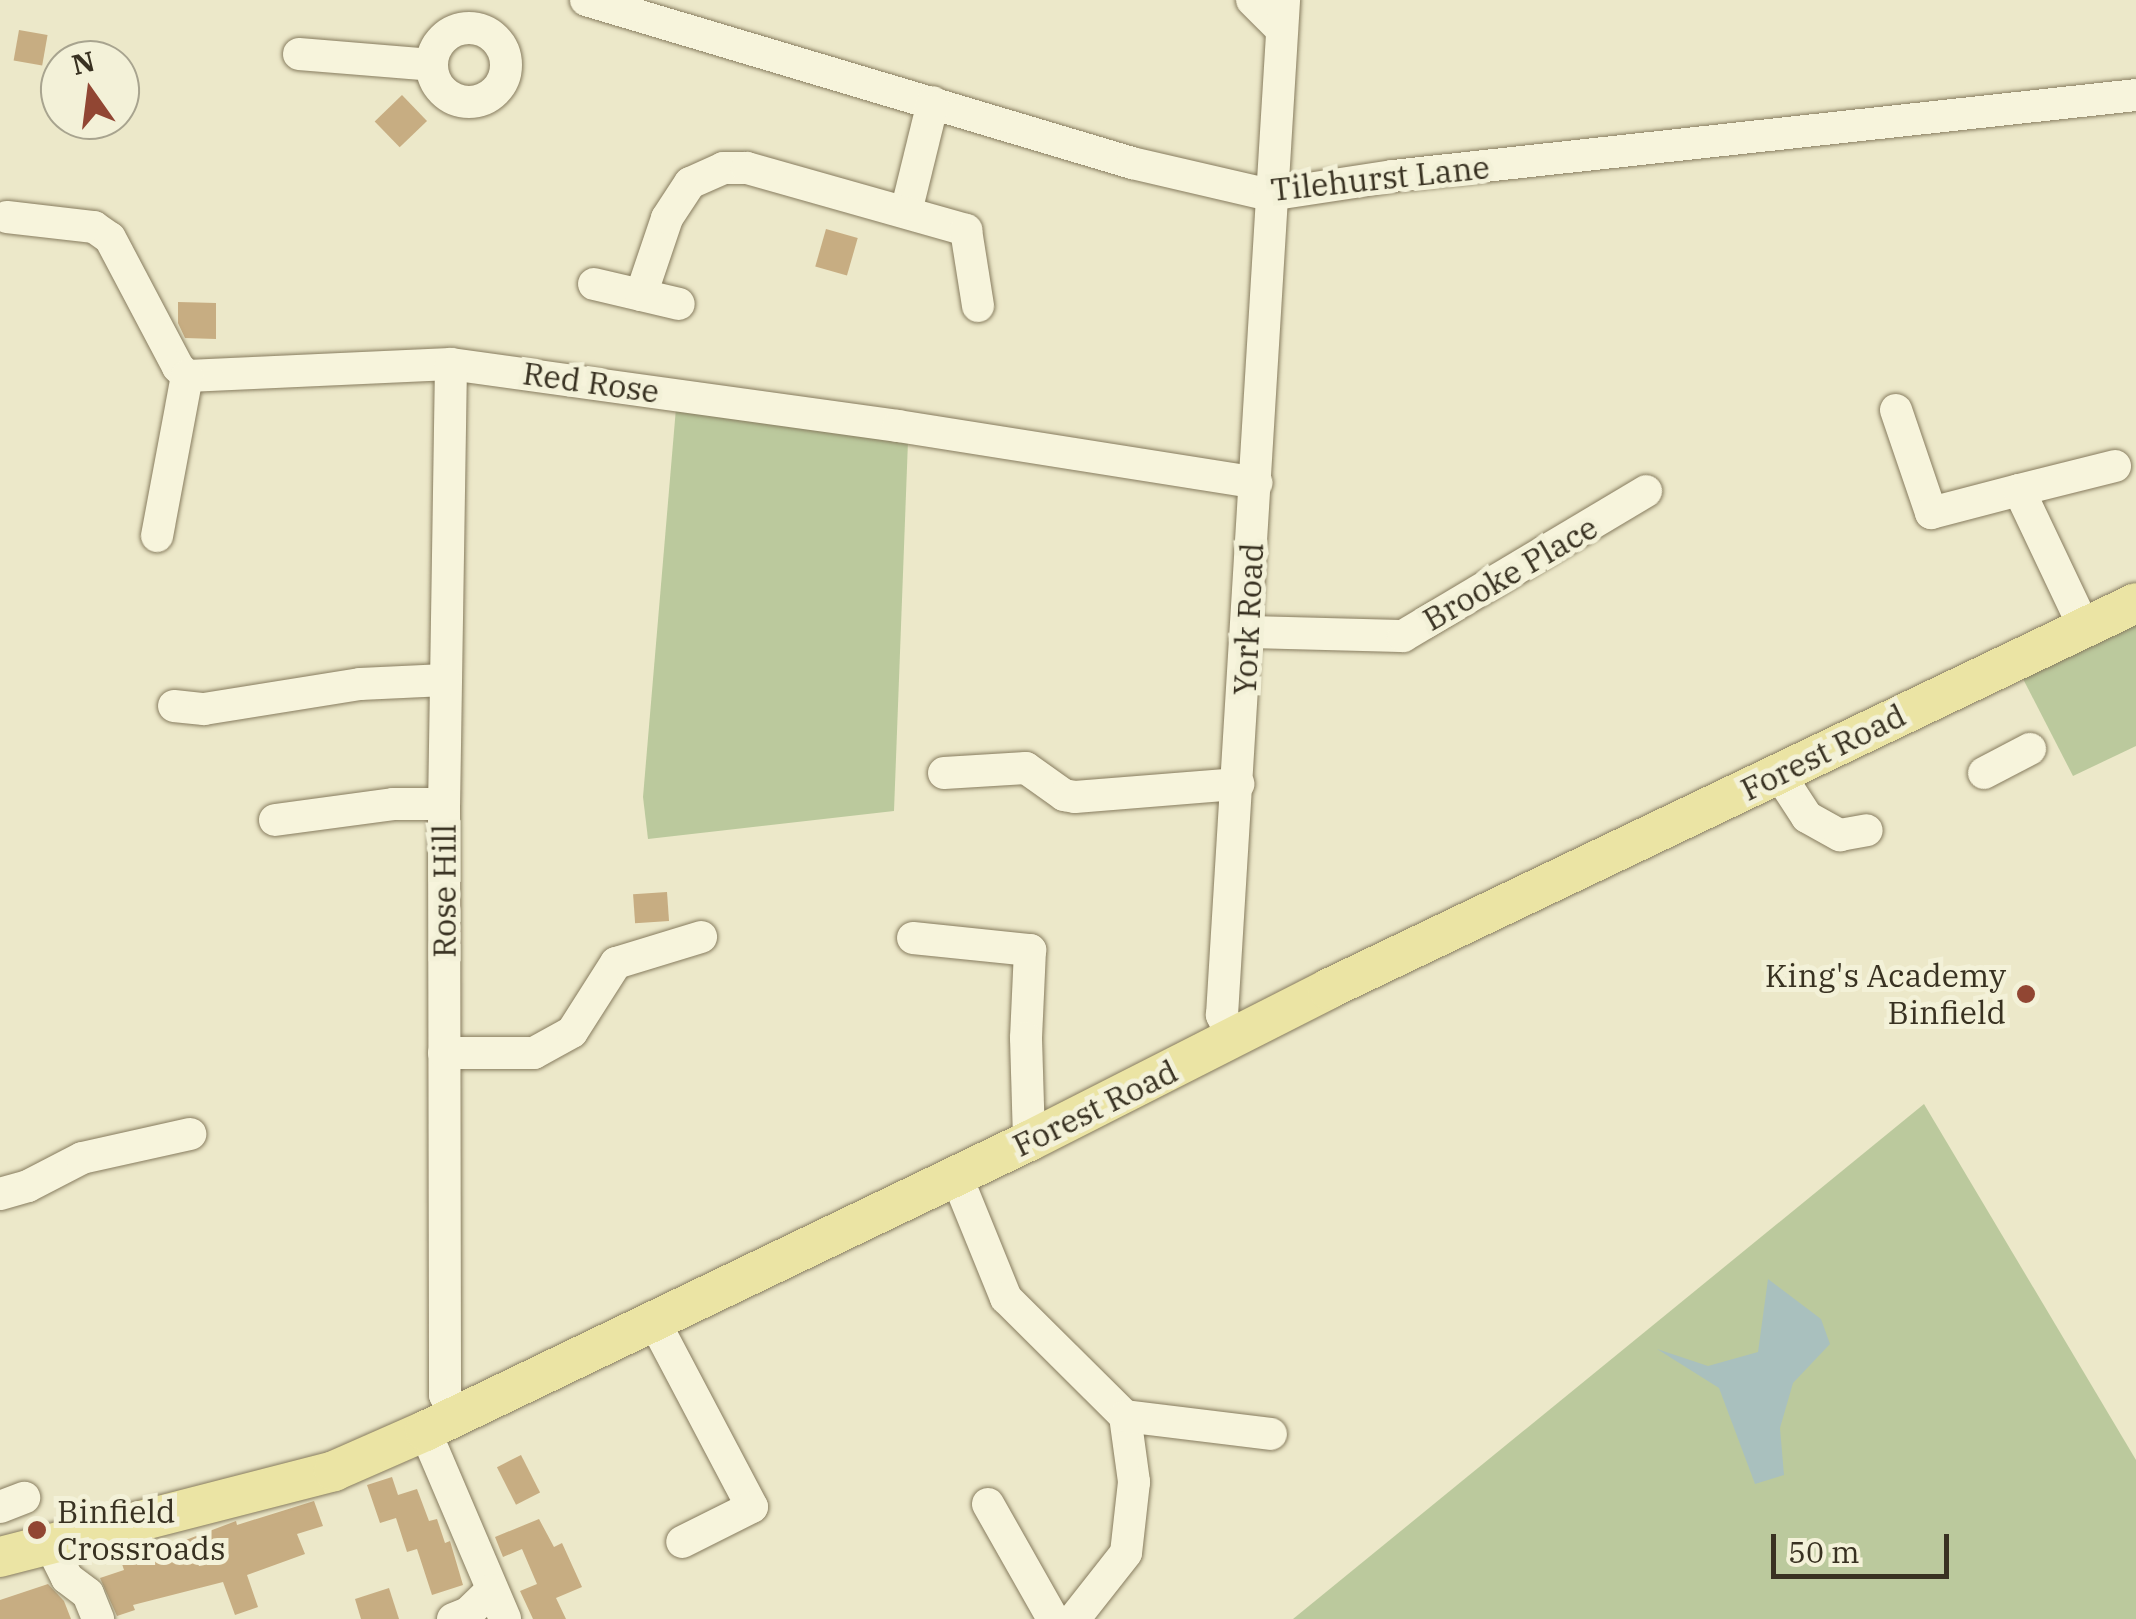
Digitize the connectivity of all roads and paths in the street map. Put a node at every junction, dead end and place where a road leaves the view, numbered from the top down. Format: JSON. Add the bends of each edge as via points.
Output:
{"nodes":[{"id":1,"x":586,"y":0,"type":"edge"},
{"id":2,"x":1252,"y":0,"type":"edge"},
{"id":3,"x":482,"y":15,"type":"edge"},
{"id":4,"x":1283,"y":15,"type":"edge"},
{"id":5,"x":299,"y":54,"type":"dead end"},
{"id":6,"x":432,"y":65,"type":"junction"},
{"id":7,"x":2136,"y":95,"type":"edge"},
{"id":8,"x":933,"y":102,"type":"junction"},
{"id":9,"x":1269,"y":196,"type":"junction"},
{"id":10,"x":906,"y":212,"type":"junction"},
{"id":11,"x":6,"y":217,"type":"dead end"},
{"id":12,"x":594,"y":284,"type":"dead end"},
{"id":13,"x":641,"y":295,"type":"junction"},
{"id":14,"x":679,"y":304,"type":"dead end"},
{"id":15,"x":978,"y":306,"type":"dead end"},
{"id":16,"x":451,"y":364,"type":"junction"},
{"id":17,"x":187,"y":376,"type":"junction"},
{"id":18,"x":1896,"y":410,"type":"dead end"},
{"id":19,"x":1259,"y":442,"type":"junction"},
{"id":20,"x":2115,"y":466,"type":"dead end"},
{"id":21,"x":1211,"y":473,"type":"junction"},
{"id":22,"x":1256,"y":484,"type":"junction"},
{"id":23,"x":1646,"y":490,"type":"dead end"},
{"id":24,"x":2019,"y":490,"type":"junction"},
{"id":25,"x":157,"y":536,"type":"dead end"},
{"id":26,"x":2136,"y":603,"type":"edge"},
{"id":27,"x":2084,"y":627,"type":"junction"},
{"id":28,"x":1248,"y":632,"type":"junction"},
{"id":29,"x":445,"y":680,"type":"junction"},
{"id":30,"x":174,"y":706,"type":"dead end"},
{"id":31,"x":2030,"y":749,"type":"dead end"},
{"id":32,"x":944,"y":773,"type":"dead end"},
{"id":33,"x":1984,"y":773,"type":"dead end"},
{"id":34,"x":1778,"y":774,"type":"junction"},
{"id":35,"x":1238,"y":784,"type":"junction"},
{"id":36,"x":444,"y":804,"type":"junction"},
{"id":37,"x":275,"y":820,"type":"dead end"},
{"id":38,"x":1867,"y":830,"type":"dead end"},
{"id":39,"x":701,"y":937,"type":"dead end"},
{"id":40,"x":913,"y":938,"type":"dead end"},
{"id":41,"x":1234,"y":1040,"type":"junction"},
{"id":42,"x":444,"y":1052,"type":"junction"},
{"id":43,"x":190,"y":1134,"type":"dead end"},
{"id":44,"x":1029,"y":1141,"type":"junction"},
{"id":45,"x":956,"y":1175,"type":"junction"},
{"id":46,"x":0,"y":1194,"type":"edge"},
{"id":47,"x":654,"y":1321,"type":"junction"},
{"id":48,"x":1125,"y":1416,"type":"junction"},
{"id":49,"x":440,"y":1424,"type":"junction"},
{"id":50,"x":1271,"y":1434,"type":"dead end"},
{"id":51,"x":988,"y":1504,"type":"dead end"},
{"id":52,"x":682,"y":1542,"type":"dead end"},
{"id":53,"x":20,"y":1549,"type":"edge"},
{"id":54,"x":498,"y":1604,"type":"edge"},
{"id":55,"x":98,"y":1619,"type":"edge"},
{"id":56,"x":453,"y":1619,"type":"edge"},
{"id":57,"x":1053,"y":1619,"type":"edge"},
{"id":58,"x":1074,"y":1619,"type":"edge"}],
"edges":[{"from":1,"to":8,"type":"street","name":"Tilehurst Lane"},
{"from":2,"to":4,"type":"street"},
{"from":3,"to":6,"type":"street","via":[[447,36]]},
{"from":3,"to":6,"type":"street","via":[[505,54],[504,80],[487,98],[450,97]]},
{"from":4,"to":9,"type":"street","name":"York Road"},
{"from":5,"to":6,"type":"street"},
{"from":7,"to":9,"type":"street","name":"Tilehurst Lane","via":[[1392,176]]},
{"from":8,"to":9,"type":"street","name":"Tilehurst Lane","via":[[1132,164]]},
{"from":8,"to":10,"type":"street"},
{"from":9,"to":19,"type":"street","name":"York Road"},
{"from":10,"to":13,"type":"street","via":[[747,168],[723,168],[690,183],[667,218]]},
{"from":10,"to":15,"type":"street","via":[[966,230]]},
{"from":11,"to":17,"type":"street","via":[[94,227],[110,238]]},
{"from":12,"to":13,"type":"street"},
{"from":13,"to":14,"type":"street"},
{"from":16,"to":17,"type":"street","name":"Red Rose"},
{"from":16,"to":21,"type":"street","name":"Red Rose"},
{"from":16,"to":29,"type":"street","name":"Rose Hill"},
{"from":17,"to":25,"type":"street"},
{"from":18,"to":24,"type":"street","via":[[1931,513]]},
{"from":19,"to":21,"type":"street"},
{"from":19,"to":22,"type":"street","name":"York Road"},
{"from":20,"to":24,"type":"street"},
{"from":21,"to":22,"type":"street","name":"Red Rose"},
{"from":22,"to":28,"type":"street","name":"York Road"},
{"from":23,"to":28,"type":"street","name":"Brooke Place","via":[[1402,636]]},
{"from":24,"to":27,"type":"street"},
{"from":26,"to":27,"type":"main road","name":"Forest Road"},
{"from":27,"to":34,"type":"main road","name":"Forest Road"},
{"from":28,"to":35,"type":"street","name":"York Road"},
{"from":29,"to":30,"type":"street","via":[[360,684],[204,709]]},
{"from":29,"to":36,"type":"street","name":"Rose Hill"},
{"from":31,"to":33,"type":"street"},
{"from":32,"to":35,"type":"street","via":[[1026,768],[1076,798]]},
{"from":34,"to":38,"type":"street","via":[[1807,817],[1840,835]]},
{"from":34,"to":41,"type":"main road","name":"Forest Road"},
{"from":35,"to":41,"type":"street","name":"York Road","via":[[1222,1015]]},
{"from":36,"to":37,"type":"street"},
{"from":36,"to":42,"type":"street","name":"Rose Hill"},
{"from":39,"to":42,"type":"street","via":[[616,962],[572,1032],[534,1053]]},
{"from":40,"to":44,"type":"street","via":[[1030,950]]},
{"from":41,"to":44,"type":"main road","name":"Forest Road"},
{"from":42,"to":49,"type":"street","name":"Rose Hill"},
{"from":43,"to":46,"type":"street","via":[[82,1158]]},
{"from":44,"to":45,"type":"main road","name":"Forest Road"},
{"from":45,"to":47,"type":"main road","name":"Forest Road"},
{"from":45,"to":48,"type":"street","via":[[1006,1298]]},
{"from":47,"to":49,"type":"main road","name":"Forest Road"},
{"from":47,"to":52,"type":"street","via":[[752,1507]]},
{"from":48,"to":50,"type":"street"},
{"from":48,"to":58,"type":"street","via":[[1134,1482],[1126,1553]]},
{"from":49,"to":53,"type":"main road","name":"Forest Road","via":[[334,1471]]},
{"from":49,"to":54,"type":"street","name":"Rose Hill"},
{"from":51,"to":57,"type":"street"},
{"from":53,"to":55,"type":"street","via":[[88,1594]]},
{"from":54,"to":56,"type":"street"}]}
